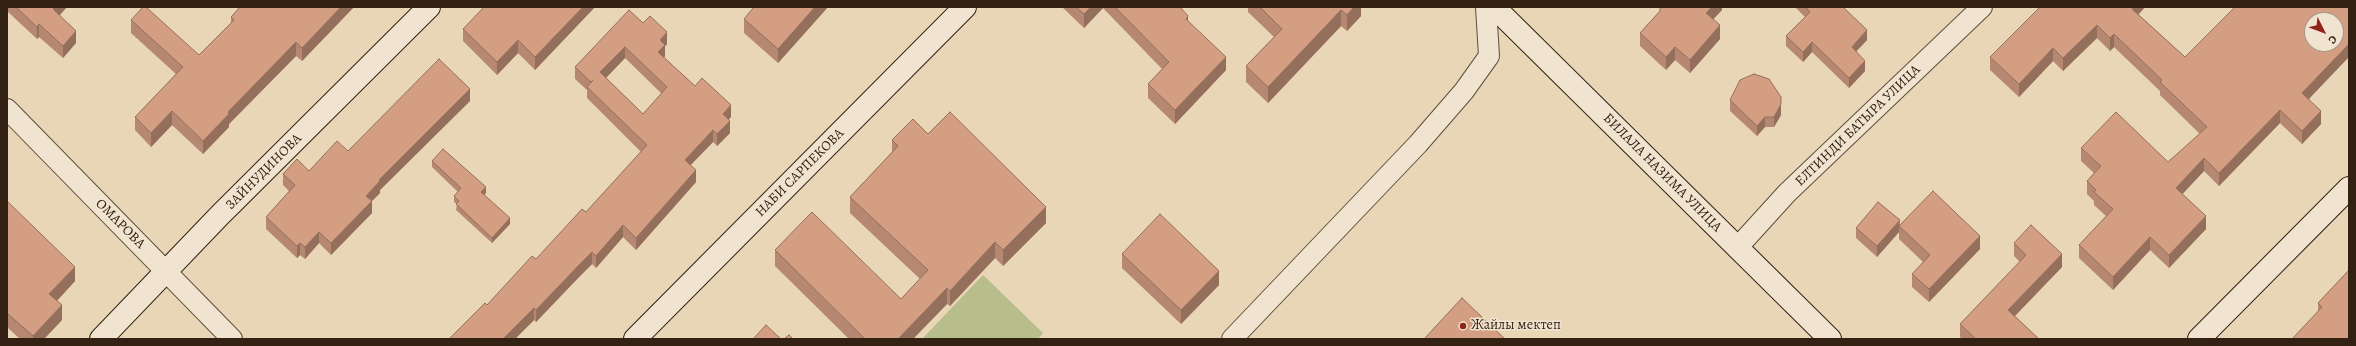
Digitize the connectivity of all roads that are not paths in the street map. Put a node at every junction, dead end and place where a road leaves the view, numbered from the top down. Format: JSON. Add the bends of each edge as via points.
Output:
{"nodes":[{"id":1,"x":429,"y":7,"type":"edge"},
{"id":2,"x":965,"y":7,"type":"edge"},
{"id":3,"x":1486,"y":7,"type":"edge"},
{"id":4,"x":1494,"y":7,"type":"edge"},
{"id":5,"x":1982,"y":7,"type":"edge"},
{"id":6,"x":7,"y":110,"type":"edge"},
{"id":7,"x":2349,"y":188,"type":"edge"},
{"id":8,"x":1737,"y":248,"type":"junction"},
{"id":9,"x":167,"y":271,"type":"junction"},
{"id":10,"x":101,"y":339,"type":"edge"},
{"id":11,"x":232,"y":339,"type":"edge"},
{"id":12,"x":635,"y":339,"type":"edge"},
{"id":13,"x":1232,"y":339,"type":"edge"},
{"id":14,"x":1830,"y":339,"type":"edge"},
{"id":15,"x":2199,"y":339,"type":"edge"}],
"edges":[{"from":1,"to":9,"type":"street","name":"ЗАЙНУДИНОВА"},
{"from":2,"to":12,"type":"street","name":"НАБИ САРПЕКОВА"},
{"from":3,"to":13,"type":"street","via":[[1489,56],[1464,91],[1418,144]]},
{"from":4,"to":8,"type":"street","name":"БИЛАЛА НАЗИМА УЛИЦА"},
{"from":5,"to":8,"type":"street","name":"ЕЛТИНДИ БАТЫРА УЛИЦА","via":[[1787,194]]},
{"from":6,"to":9,"type":"street","name":"ОМАРОВА"},
{"from":7,"to":15,"type":"street"},
{"from":8,"to":14,"type":"street","name":"БИЛАЛА НАЗИМА УЛИЦА"},
{"from":9,"to":10,"type":"street","name":"ЗАЙНУДИНОВА"},
{"from":9,"to":11,"type":"street","name":"ОМАРОВА"}]}
